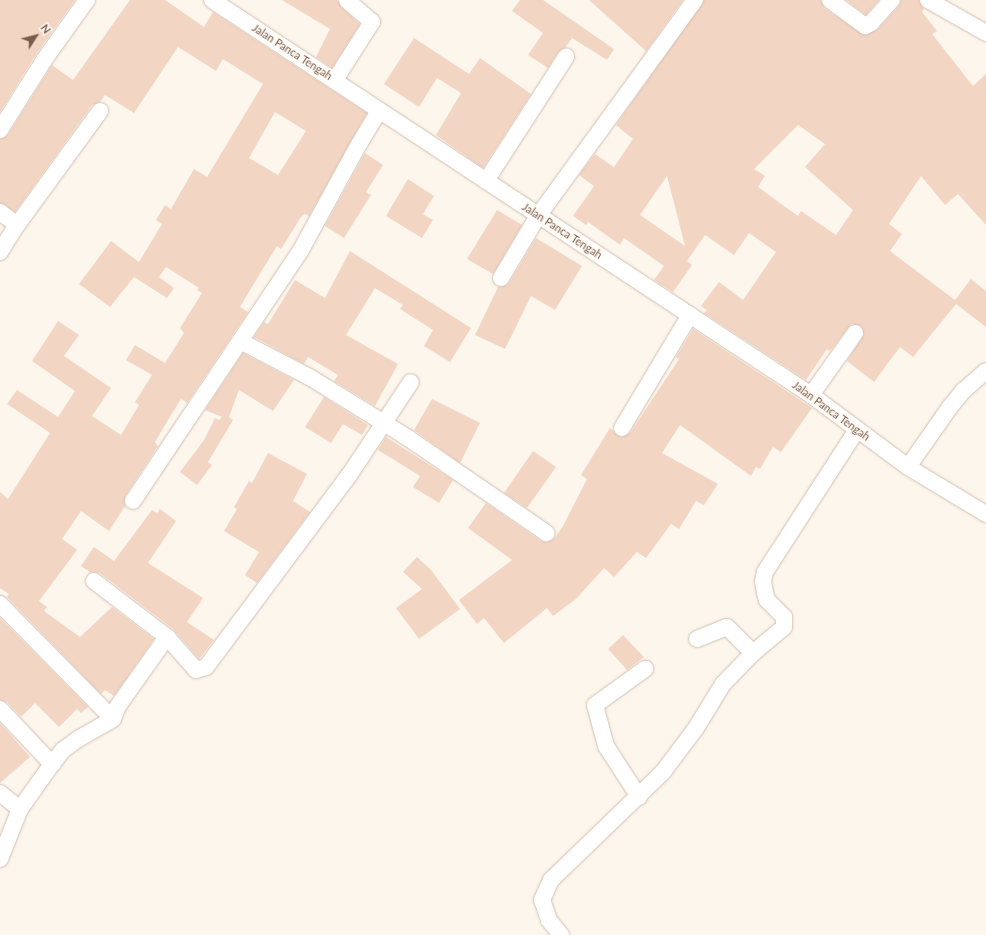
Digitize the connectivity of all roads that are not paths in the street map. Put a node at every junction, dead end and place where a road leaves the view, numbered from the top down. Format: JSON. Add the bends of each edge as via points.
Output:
{"nodes":[{"id":1,"x":88,"y":0,"type":"edge"},
{"id":2,"x":212,"y":0,"type":"edge"},
{"id":3,"x":347,"y":0,"type":"edge"},
{"id":4,"x":695,"y":0,"type":"edge"},
{"id":5,"x":830,"y":0,"type":"edge"},
{"id":6,"x":892,"y":0,"type":"edge"},
{"id":7,"x":928,"y":0,"type":"edge"},
{"id":8,"x":986,"y":33,"type":"edge"},
{"id":9,"x":566,"y":57,"type":"dead end"},
{"id":10,"x":335,"y":80,"type":"junction"},
{"id":11,"x":100,"y":111,"type":"dead end"},
{"id":12,"x":379,"y":111,"type":"junction"},
{"id":13,"x":0,"y":130,"type":"edge"},
{"id":14,"x":486,"y":181,"type":"junction"},
{"id":15,"x":0,"y":212,"type":"edge"},
{"id":16,"x":538,"y":216,"type":"junction"},
{"id":17,"x":17,"y":225,"type":"junction"},
{"id":18,"x":0,"y":252,"type":"edge"},
{"id":19,"x":501,"y":278,"type":"dead end"},
{"id":20,"x":690,"y":316,"type":"junction"},
{"id":21,"x":856,"y":333,"type":"dead end"},
{"id":22,"x":240,"y":341,"type":"junction"},
{"id":23,"x":986,"y":371,"type":"edge"},
{"id":24,"x":411,"y":382,"type":"dead end"},
{"id":25,"x":811,"y":395,"type":"junction"},
{"id":26,"x":384,"y":424,"type":"junction"},
{"id":27,"x":622,"y":428,"type":"dead end"},
{"id":28,"x":857,"y":430,"type":"junction"},
{"id":29,"x":908,"y":468,"type":"junction"},
{"id":30,"x":133,"y":501,"type":"dead end"},
{"id":31,"x":986,"y":514,"type":"edge"},
{"id":32,"x":546,"y":533,"type":"dead end"},
{"id":33,"x":94,"y":581,"type":"dead end"},
{"id":34,"x":0,"y":604,"type":"edge"},
{"id":35,"x":167,"y":638,"type":"junction"},
{"id":36,"x":697,"y":639,"type":"dead end"},
{"id":37,"x":753,"y":653,"type":"junction"},
{"id":38,"x":645,"y":670,"type":"dead end"},
{"id":39,"x":0,"y":709,"type":"edge"},
{"id":40,"x":113,"y":719,"type":"junction"},
{"id":41,"x":52,"y":764,"type":"junction"},
{"id":42,"x":0,"y":793,"type":"edge"},
{"id":43,"x":639,"y":797,"type":"junction"},
{"id":44,"x":20,"y":809,"type":"junction"},
{"id":45,"x":0,"y":859,"type":"edge"},
{"id":46,"x":561,"y":935,"type":"edge"}],
"edges":[{"from":1,"to":13,"type":"street","via":[[44,60]]},
{"from":2,"to":10,"type":"street","name":"Jalan Panca Tengah"},
{"from":3,"to":10,"type":"street","via":[[372,22]]},
{"from":4,"to":16,"type":"street"},
{"from":5,"to":6,"type":"street","via":[[865,26],[871,23]]},
{"from":7,"to":8,"type":"street"},
{"from":9,"to":14,"type":"street"},
{"from":10,"to":12,"type":"street","name":"Jalan Panca Tengah"},
{"from":11,"to":17,"type":"street"},
{"from":12,"to":14,"type":"street","name":"Jalan Panca Tengah","via":[[440,148]]},
{"from":12,"to":22,"type":"street","via":[[300,250]]},
{"from":14,"to":16,"type":"street","name":"Jalan Panca Tengah"},
{"from":15,"to":17,"type":"street"},
{"from":16,"to":19,"type":"street"},
{"from":16,"to":20,"type":"street","name":"Jalan Panca Tengah"},
{"from":17,"to":18,"type":"street"},
{"from":20,"to":25,"type":"street","name":"Jalan Panca Tengah"},
{"from":20,"to":27,"type":"street"},
{"from":21,"to":25,"type":"street"},
{"from":22,"to":26,"type":"street","via":[[311,378]]},
{"from":22,"to":30,"type":"street"},
{"from":23,"to":29,"type":"street","via":[[950,406]]},
{"from":24,"to":26,"type":"street"},
{"from":25,"to":28,"type":"street","name":"Jalan Panca Tengah"},
{"from":26,"to":32,"type":"street"},
{"from":26,"to":35,"type":"street","via":[[350,474],[206,667],[196,670]]},
{"from":28,"to":29,"type":"street","name":"Jalan Panca Tengah"},
{"from":28,"to":37,"type":"street","via":[[765,572],[763,587],[768,600],[784,617],[785,624],[781,632]]},
{"from":29,"to":31,"type":"street","name":"Jalan Panca Tengah"},
{"from":33,"to":35,"type":"street"},
{"from":34,"to":40,"type":"street"},
{"from":35,"to":40,"type":"street","via":[[118,706]]},
{"from":36,"to":37,"type":"street","via":[[727,627]]},
{"from":37,"to":43,"type":"street","via":[[724,684],[696,728]]},
{"from":38,"to":43,"type":"street","via":[[595,705],[606,746]]},
{"from":39,"to":41,"type":"street"},
{"from":40,"to":41,"type":"street","via":[[63,750]]},
{"from":41,"to":44,"type":"street"},
{"from":42,"to":44,"type":"street"},
{"from":43,"to":46,"type":"street","via":[[551,880],[544,892],[543,909]]},
{"from":44,"to":45,"type":"street"}]}
